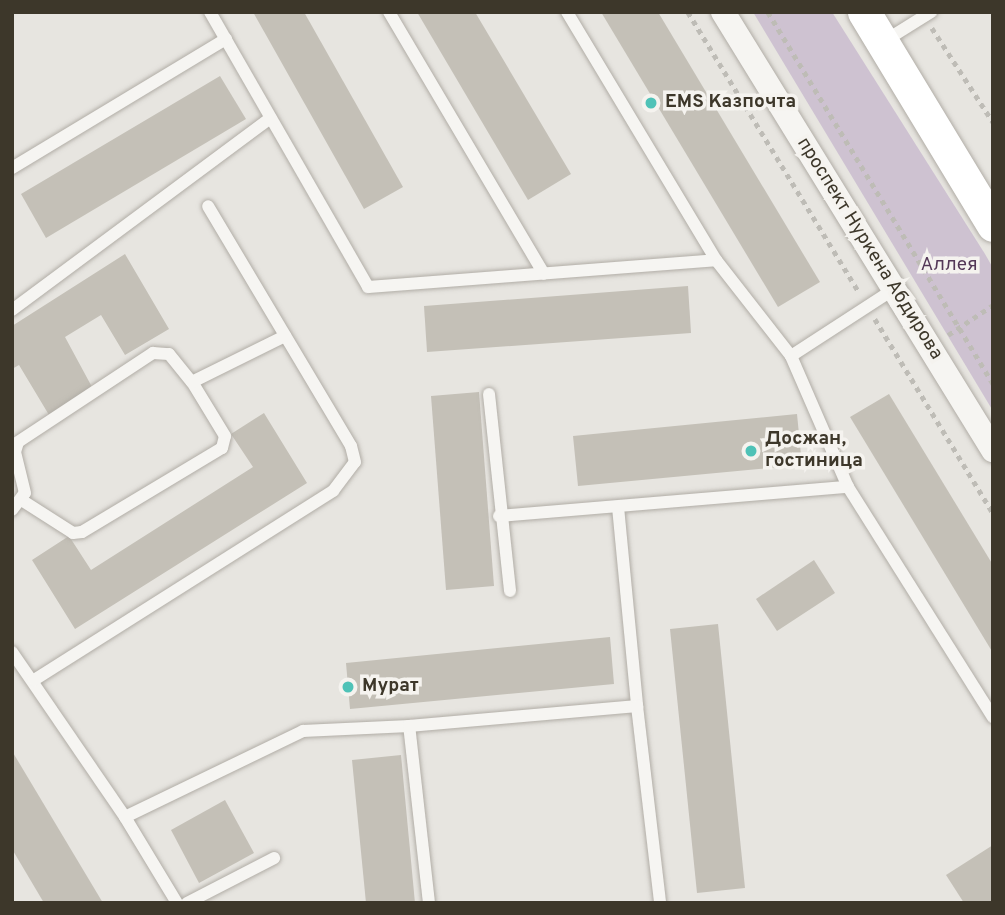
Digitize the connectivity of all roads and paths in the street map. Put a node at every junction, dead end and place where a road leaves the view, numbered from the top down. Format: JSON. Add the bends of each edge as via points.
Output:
{"nodes":[{"id":1,"x":210,"y":12,"type":"edge"},
{"id":2,"x":389,"y":12,"type":"edge"},
{"id":3,"x":568,"y":12,"type":"edge"},
{"id":4,"x":688,"y":12,"type":"edge"},
{"id":5,"x":723,"y":12,"type":"edge"},
{"id":6,"x":768,"y":12,"type":"edge"},
{"id":7,"x":864,"y":12,"type":"edge"},
{"id":8,"x":928,"y":14,"type":"edge"},
{"id":9,"x":226,"y":39,"type":"junction"},
{"id":10,"x":882,"y":42,"type":"junction"},
{"id":11,"x":271,"y":118,"type":"junction"},
{"id":12,"x":993,"y":122,"type":"edge"},
{"id":13,"x":12,"y":168,"type":"edge"},
{"id":14,"x":208,"y":206,"type":"dead end"},
{"id":15,"x":993,"y":225,"type":"edge"},
{"id":16,"x":716,"y":260,"type":"junction"},
{"id":17,"x":544,"y":274,"type":"junction"},
{"id":18,"x":894,"y":289,"type":"junction"},
{"id":19,"x":993,"y":305,"type":"edge"},
{"id":20,"x":867,"y":306,"type":"junction"},
{"id":21,"x":12,"y":310,"type":"edge"},
{"id":22,"x":959,"y":328,"type":"junction"},
{"id":23,"x":285,"y":336,"type":"junction"},
{"id":24,"x":930,"y":347,"type":"junction"},
{"id":25,"x":791,"y":356,"type":"junction"},
{"id":26,"x":192,"y":382,"type":"junction"},
{"id":27,"x":993,"y":384,"type":"edge"},
{"id":28,"x":489,"y":394,"type":"dead end"},
{"id":29,"x":993,"y":450,"type":"edge"},
{"id":30,"x":848,"y":487,"type":"junction"},
{"id":31,"x":23,"y":501,"type":"junction"},
{"id":32,"x":618,"y":507,"type":"junction"},
{"id":33,"x":12,"y":510,"type":"edge"},
{"id":34,"x":993,"y":513,"type":"edge"},
{"id":35,"x":499,"y":516,"type":"junction"},
{"id":36,"x":510,"y":591,"type":"dead end"},
{"id":37,"x":12,"y":652,"type":"edge"},
{"id":38,"x":34,"y":680,"type":"junction"},
{"id":39,"x":637,"y":706,"type":"junction"},
{"id":40,"x":993,"y":717,"type":"edge"},
{"id":41,"x":409,"y":726,"type":"junction"},
{"id":42,"x":125,"y":817,"type":"junction"},
{"id":43,"x":274,"y":858,"type":"dead end"},
{"id":44,"x":177,"y":903,"type":"edge"},
{"id":45,"x":187,"y":903,"type":"edge"},
{"id":46,"x":429,"y":903,"type":"edge"},
{"id":47,"x":660,"y":903,"type":"edge"}],
"edges":[{"from":1,"to":9,"type":"lane"},
{"from":2,"to":17,"type":"lane"},
{"from":3,"to":16,"type":"lane"},
{"from":4,"to":20,"type":"path"},
{"from":5,"to":18,"type":"street","name":"проспект Нуркена Абдирова"},
{"from":6,"to":22,"type":"path"},
{"from":7,"to":10,"type":"main road"},
{"from":8,"to":10,"type":"lane"},
{"from":8,"to":12,"type":"path"},
{"from":9,"to":11,"type":"lane"},
{"from":9,"to":13,"type":"lane"},
{"from":10,"to":15,"type":"main road"},
{"from":11,"to":17,"type":"lane","via":[[368,287]]},
{"from":11,"to":21,"type":"lane"},
{"from":14,"to":23,"type":"lane"},
{"from":16,"to":17,"type":"lane"},
{"from":16,"to":25,"type":"lane"},
{"from":18,"to":20,"type":"lane"},
{"from":18,"to":24,"type":"street","name":"проспект Нуркена Абдирова"},
{"from":19,"to":22,"type":"path"},
{"from":20,"to":25,"type":"lane"},
{"from":20,"to":34,"type":"path"},
{"from":22,"to":24,"type":"path"},
{"from":22,"to":27,"type":"path"},
{"from":23,"to":26,"type":"lane"},
{"from":23,"to":38,"type":"lane","via":[[351,446],[355,462],[333,491]]},
{"from":24,"to":29,"type":"street","name":"проспект Нуркена Абдирова"},
{"from":25,"to":30,"type":"lane"},
{"from":26,"to":31,"type":"lane","via":[[169,354],[153,353],[18,442],[15,452]]},
{"from":26,"to":31,"type":"lane","via":[[225,436],[222,448],[82,532],[73,533]]},
{"from":28,"to":35,"type":"lane"},
{"from":30,"to":32,"type":"lane"},
{"from":30,"to":40,"type":"lane"},
{"from":31,"to":33,"type":"lane"},
{"from":32,"to":35,"type":"lane"},
{"from":32,"to":39,"type":"lane"},
{"from":35,"to":36,"type":"lane"},
{"from":37,"to":38,"type":"lane"},
{"from":38,"to":42,"type":"lane"},
{"from":39,"to":41,"type":"lane"},
{"from":39,"to":47,"type":"lane"},
{"from":41,"to":42,"type":"lane","via":[[303,731]]},
{"from":41,"to":46,"type":"lane"},
{"from":42,"to":44,"type":"lane"},
{"from":43,"to":45,"type":"lane"}]}
